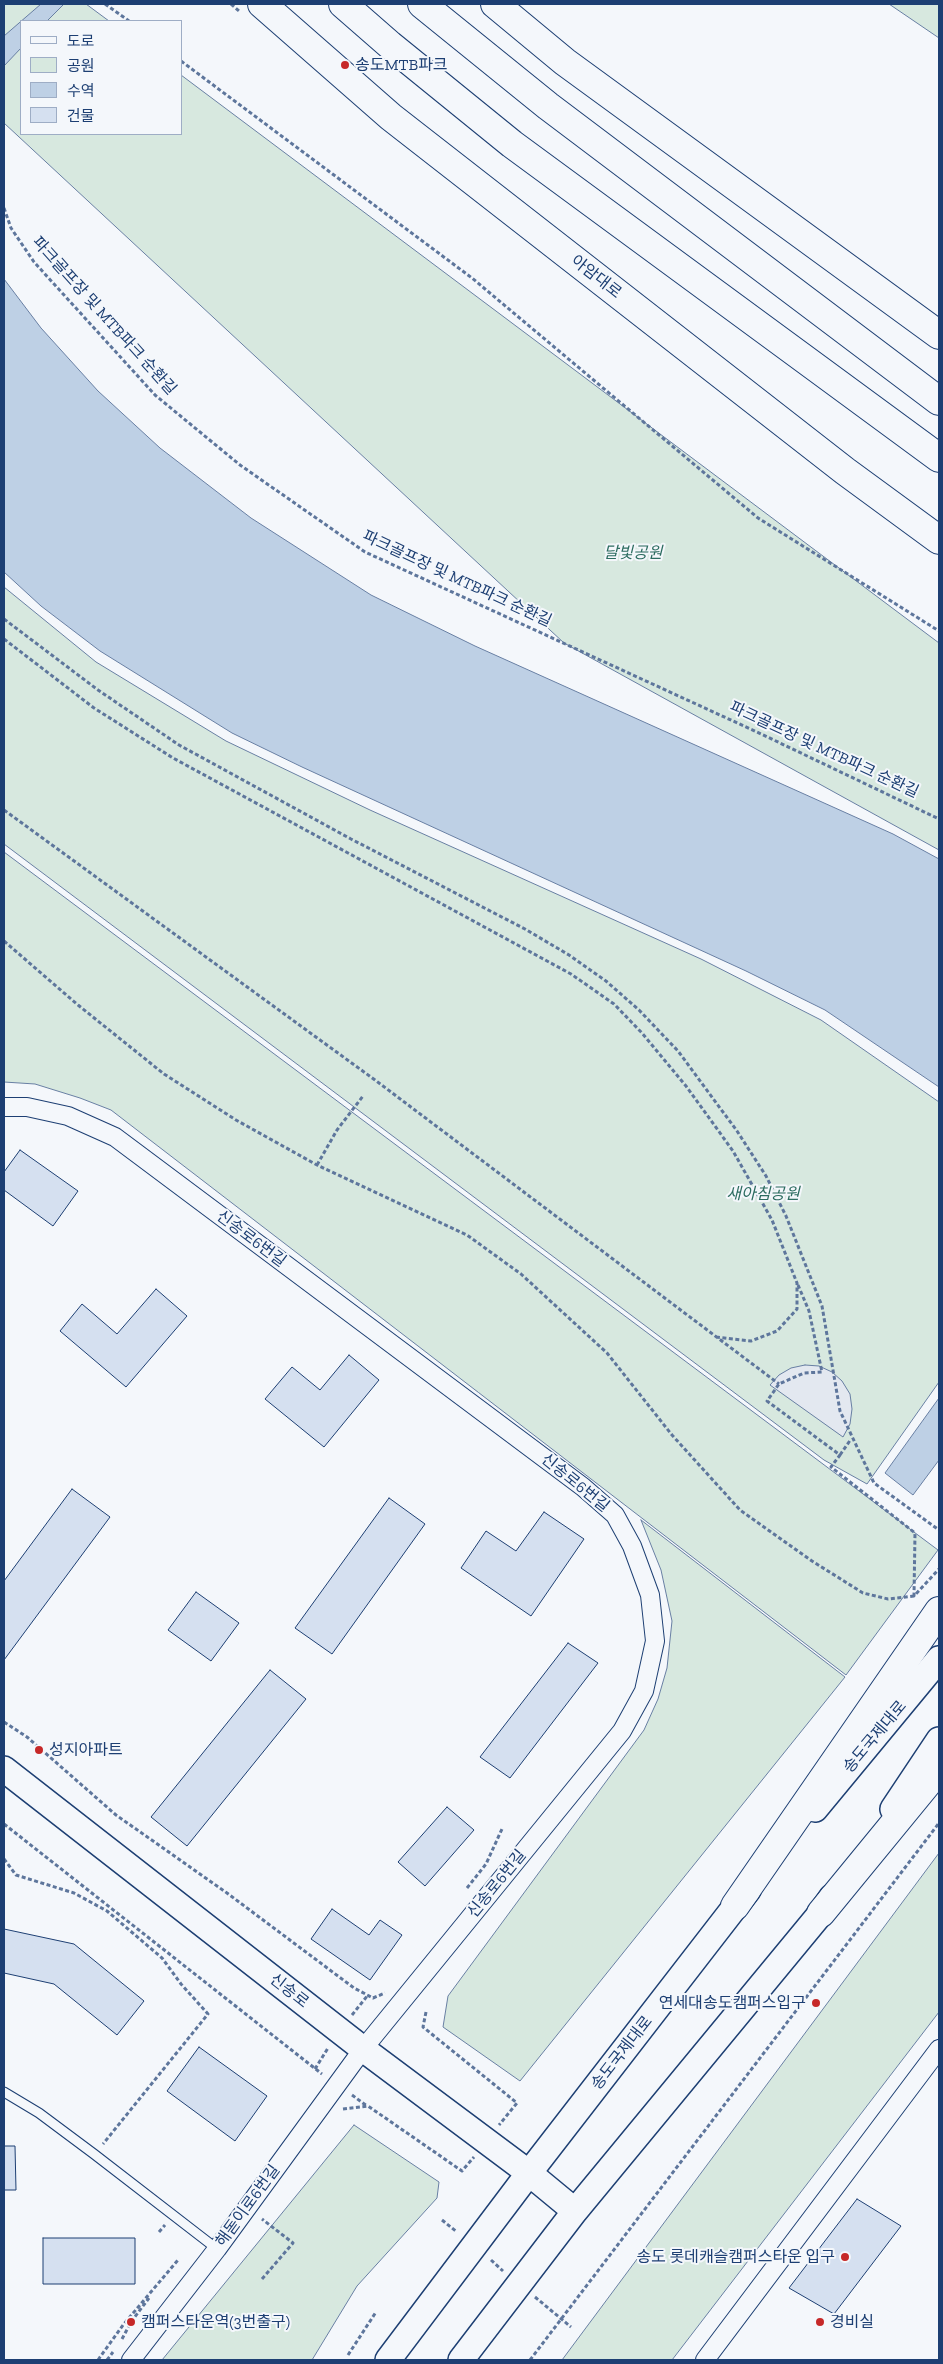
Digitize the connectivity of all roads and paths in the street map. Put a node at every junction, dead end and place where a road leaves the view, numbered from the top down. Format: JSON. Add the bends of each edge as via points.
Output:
{"nodes":[{"id":1,"x":105,"y":4,"type":"edge"},
{"id":2,"x":262,"y":4,"type":"edge"},
{"id":3,"x":343,"y":4,"type":"edge"},
{"id":4,"x":422,"y":4,"type":"edge"},
{"id":5,"x":495,"y":4,"type":"edge"},
{"id":6,"x":128,"y":20,"type":"edge"},
{"id":7,"x":182,"y":62,"type":"edge"},
{"id":8,"x":4,"y":208,"type":"edge"},
{"id":9,"x":939,"y":335,"type":"edge"},
{"id":10,"x":939,"y":401,"type":"edge"},
{"id":11,"x":939,"y":458,"type":"edge"},
{"id":12,"x":939,"y":540,"type":"edge"},
{"id":13,"x":4,"y":619,"type":"edge"},
{"id":14,"x":939,"y":631,"type":"edge"},
{"id":15,"x":4,"y":639,"type":"edge"},
{"id":16,"x":4,"y":810,"type":"edge"},
{"id":17,"x":939,"y":820,"type":"edge"},
{"id":18,"x":4,"y":942,"type":"edge"},
{"id":19,"x":363,"y":1096,"type":"dead end"},
{"id":20,"x":4,"y":1107,"type":"edge"},
{"id":21,"x":317,"y":1165,"type":"junction"},
{"id":22,"x":797,"y":1283,"type":"junction"},
{"id":23,"x":716,"y":1337,"type":"junction"},
{"id":24,"x":779,"y":1384,"type":"junction"},
{"id":25,"x":852,"y":1439,"type":"junction"},
{"id":26,"x":840,"y":1455,"type":"junction"},
{"id":27,"x":939,"y":1530,"type":"edge"},
{"id":28,"x":939,"y":1570,"type":"edge"},
{"id":29,"x":914,"y":1596,"type":"junction"},
{"id":30,"x":939,"y":1611,"type":"edge"},
{"id":31,"x":939,"y":1659,"type":"edge"},
{"id":32,"x":4,"y":1722,"type":"edge"},
{"id":33,"x":939,"y":1740,"type":"edge"},
{"id":34,"x":4,"y":1769,"type":"edge"},
{"id":35,"x":939,"y":1770,"type":"edge"},
{"id":36,"x":939,"y":1823,"type":"edge"},
{"id":37,"x":4,"y":1824,"type":"edge"},
{"id":38,"x":502,"y":1829,"type":"dead end"},
{"id":39,"x":4,"y":1859,"type":"edge"},
{"id":40,"x":462,"y":1895,"type":"dead end"},
{"id":41,"x":735,"y":1906,"type":"junction"},
{"id":42,"x":821,"y":1913,"type":"junction"},
{"id":43,"x":391,"y":1990,"type":"dead end"},
{"id":44,"x":426,"y":2012,"type":"dead end"},
{"id":45,"x":363,"y":2049,"type":"junction"},
{"id":46,"x":939,"y":2049,"type":"edge"},
{"id":47,"x":315,"y":2069,"type":"dead end"},
{"id":48,"x":4,"y":2092,"type":"edge"},
{"id":49,"x":338,"y":2116,"type":"dead end"},
{"id":50,"x":499,"y":2126,"type":"dead end"},
{"id":51,"x":94,"y":2154,"type":"junction"},
{"id":52,"x":476,"y":2154,"type":"dead end"},
{"id":53,"x":529,"y":2173,"type":"junction"},
{"id":54,"x":576,"y":2211,"type":"junction"},
{"id":55,"x":268,"y":2212,"type":"dead end"},
{"id":56,"x":217,"y":2249,"type":"junction"},
{"id":57,"x":262,"y":2279,"type":"dead end"},
{"id":58,"x":376,"y":2312,"type":"dead end"},
{"id":59,"x":120,"y":2344,"type":"dead end"},
{"id":60,"x":115,"y":2349,"type":"dead end"},
{"id":61,"x":348,"y":2355,"type":"dead end"},
{"id":62,"x":98,"y":2360,"type":"edge"},
{"id":63,"x":107,"y":2360,"type":"edge"},
{"id":64,"x":131,"y":2360,"type":"edge"},
{"id":65,"x":388,"y":2360,"type":"edge"},
{"id":66,"x":461,"y":2360,"type":"edge"},
{"id":67,"x":530,"y":2360,"type":"edge"},
{"id":68,"x":705,"y":2360,"type":"edge"}],
"edges":[{"from":1,"to":6,"type":"path"},
{"from":2,"to":12,"type":"main road","name":"아암대로","via":[[391,117],[845,471]]},
{"from":3,"to":11,"type":"main road","via":[[512,144]]},
{"from":4,"to":10,"type":"main road","via":[[548,106]]},
{"from":5,"to":9,"type":"main road","via":[[565,62]]},
{"from":7,"to":14,"type":"path","via":[[472,278],[758,518]]},
{"from":8,"to":17,"type":"path","name":"파크골프장 및 MTB파크 순환길","via":[[11,228],[34,262],[154,395],[240,465],[365,552],[757,732]]},
{"from":13,"to":25,"type":"path","via":[[98,690],[179,745],[525,929],[599,976],[639,1010],[678,1051],[737,1131],[786,1216],[822,1306],[840,1411]]},
{"from":15,"to":22,"type":"path","via":[[94,708],[173,758],[571,974],[614,1004],[686,1086],[733,1151],[772,1220]]},
{"from":16,"to":23,"type":"path","via":[[383,1086]]},
{"from":18,"to":21,"type":"path","via":[[164,1074],[236,1120]]},
{"from":19,"to":21,"type":"path","via":[[337,1130]]},
{"from":20,"to":45,"type":"street","name":"신송로6번길","via":[[26,1107],[68,1116],[115,1138],[583,1487],[615,1516],[632,1546],[650,1595],[655,1640],[644,1691],[622,1730]]},
{"from":21,"to":29,"type":"path","via":[[467,1235],[521,1274],[607,1353],[672,1435],[748,1516],[863,1593],[888,1599]]},
{"from":22,"to":23,"type":"path","via":[[797,1309],[777,1331],[751,1341]]},
{"from":22,"to":24,"type":"path","via":[[809,1311],[822,1372],[804,1373]]},
{"from":23,"to":24,"type":"path"},
{"from":24,"to":26,"type":"path","via":[[767,1401]]},
{"from":25,"to":26,"type":"path"},
{"from":25,"to":27,"type":"path","via":[[874,1483]]},
{"from":26,"to":29,"type":"path","via":[[831,1467],[915,1533]]},
{"from":28,"to":29,"type":"path"},
{"from":30,"to":41,"type":"main road"},
{"from":31,"to":41,"type":"main road","name":"송도국제대로"},
{"from":32,"to":43,"type":"path","via":[[27,1737],[116,1815],[354,1988],[373,1998]]},
{"from":33,"to":42,"type":"main road"},
{"from":34,"to":45,"type":"main road","name":"신송로"},
{"from":35,"to":42,"type":"main road"},
{"from":36,"to":67,"type":"path"},
{"from":37,"to":47,"type":"path"},
{"from":38,"to":40,"type":"path","via":[[486,1864]]},
{"from":39,"to":51,"type":"path","via":[[16,1876],[74,1893],[107,1911],[162,1958],[208,2014]]},
{"from":41,"to":53,"type":"main road","name":"송도국제대로"},
{"from":42,"to":54,"type":"main road"},
{"from":44,"to":50,"type":"path","via":[[423,2027],[517,2103]]},
{"from":45,"to":53,"type":"main road","name":"신송로"},
{"from":45,"to":56,"type":"street","name":"해돋이로6번길"},
{"from":46,"to":68,"type":"street"},
{"from":48,"to":51,"type":"lane","via":[[39,2113]]},
{"from":49,"to":52,"type":"path","via":[[344,2108],[368,2106],[462,2171]]},
{"from":51,"to":56,"type":"lane"},
{"from":53,"to":54,"type":"main road","name":"신송로"},
{"from":53,"to":65,"type":"main road","name":"송도국제대로"},
{"from":54,"to":66,"type":"main road"},
{"from":55,"to":57,"type":"path","via":[[262,2220],[293,2243]]},
{"from":56,"to":64,"type":"street","name":"해돋이로6번길"},
{"from":58,"to":61,"type":"path"},
{"from":59,"to":62,"type":"path","via":[[131,2322],[178,2260]]},
{"from":60,"to":63,"type":"path"}]}
